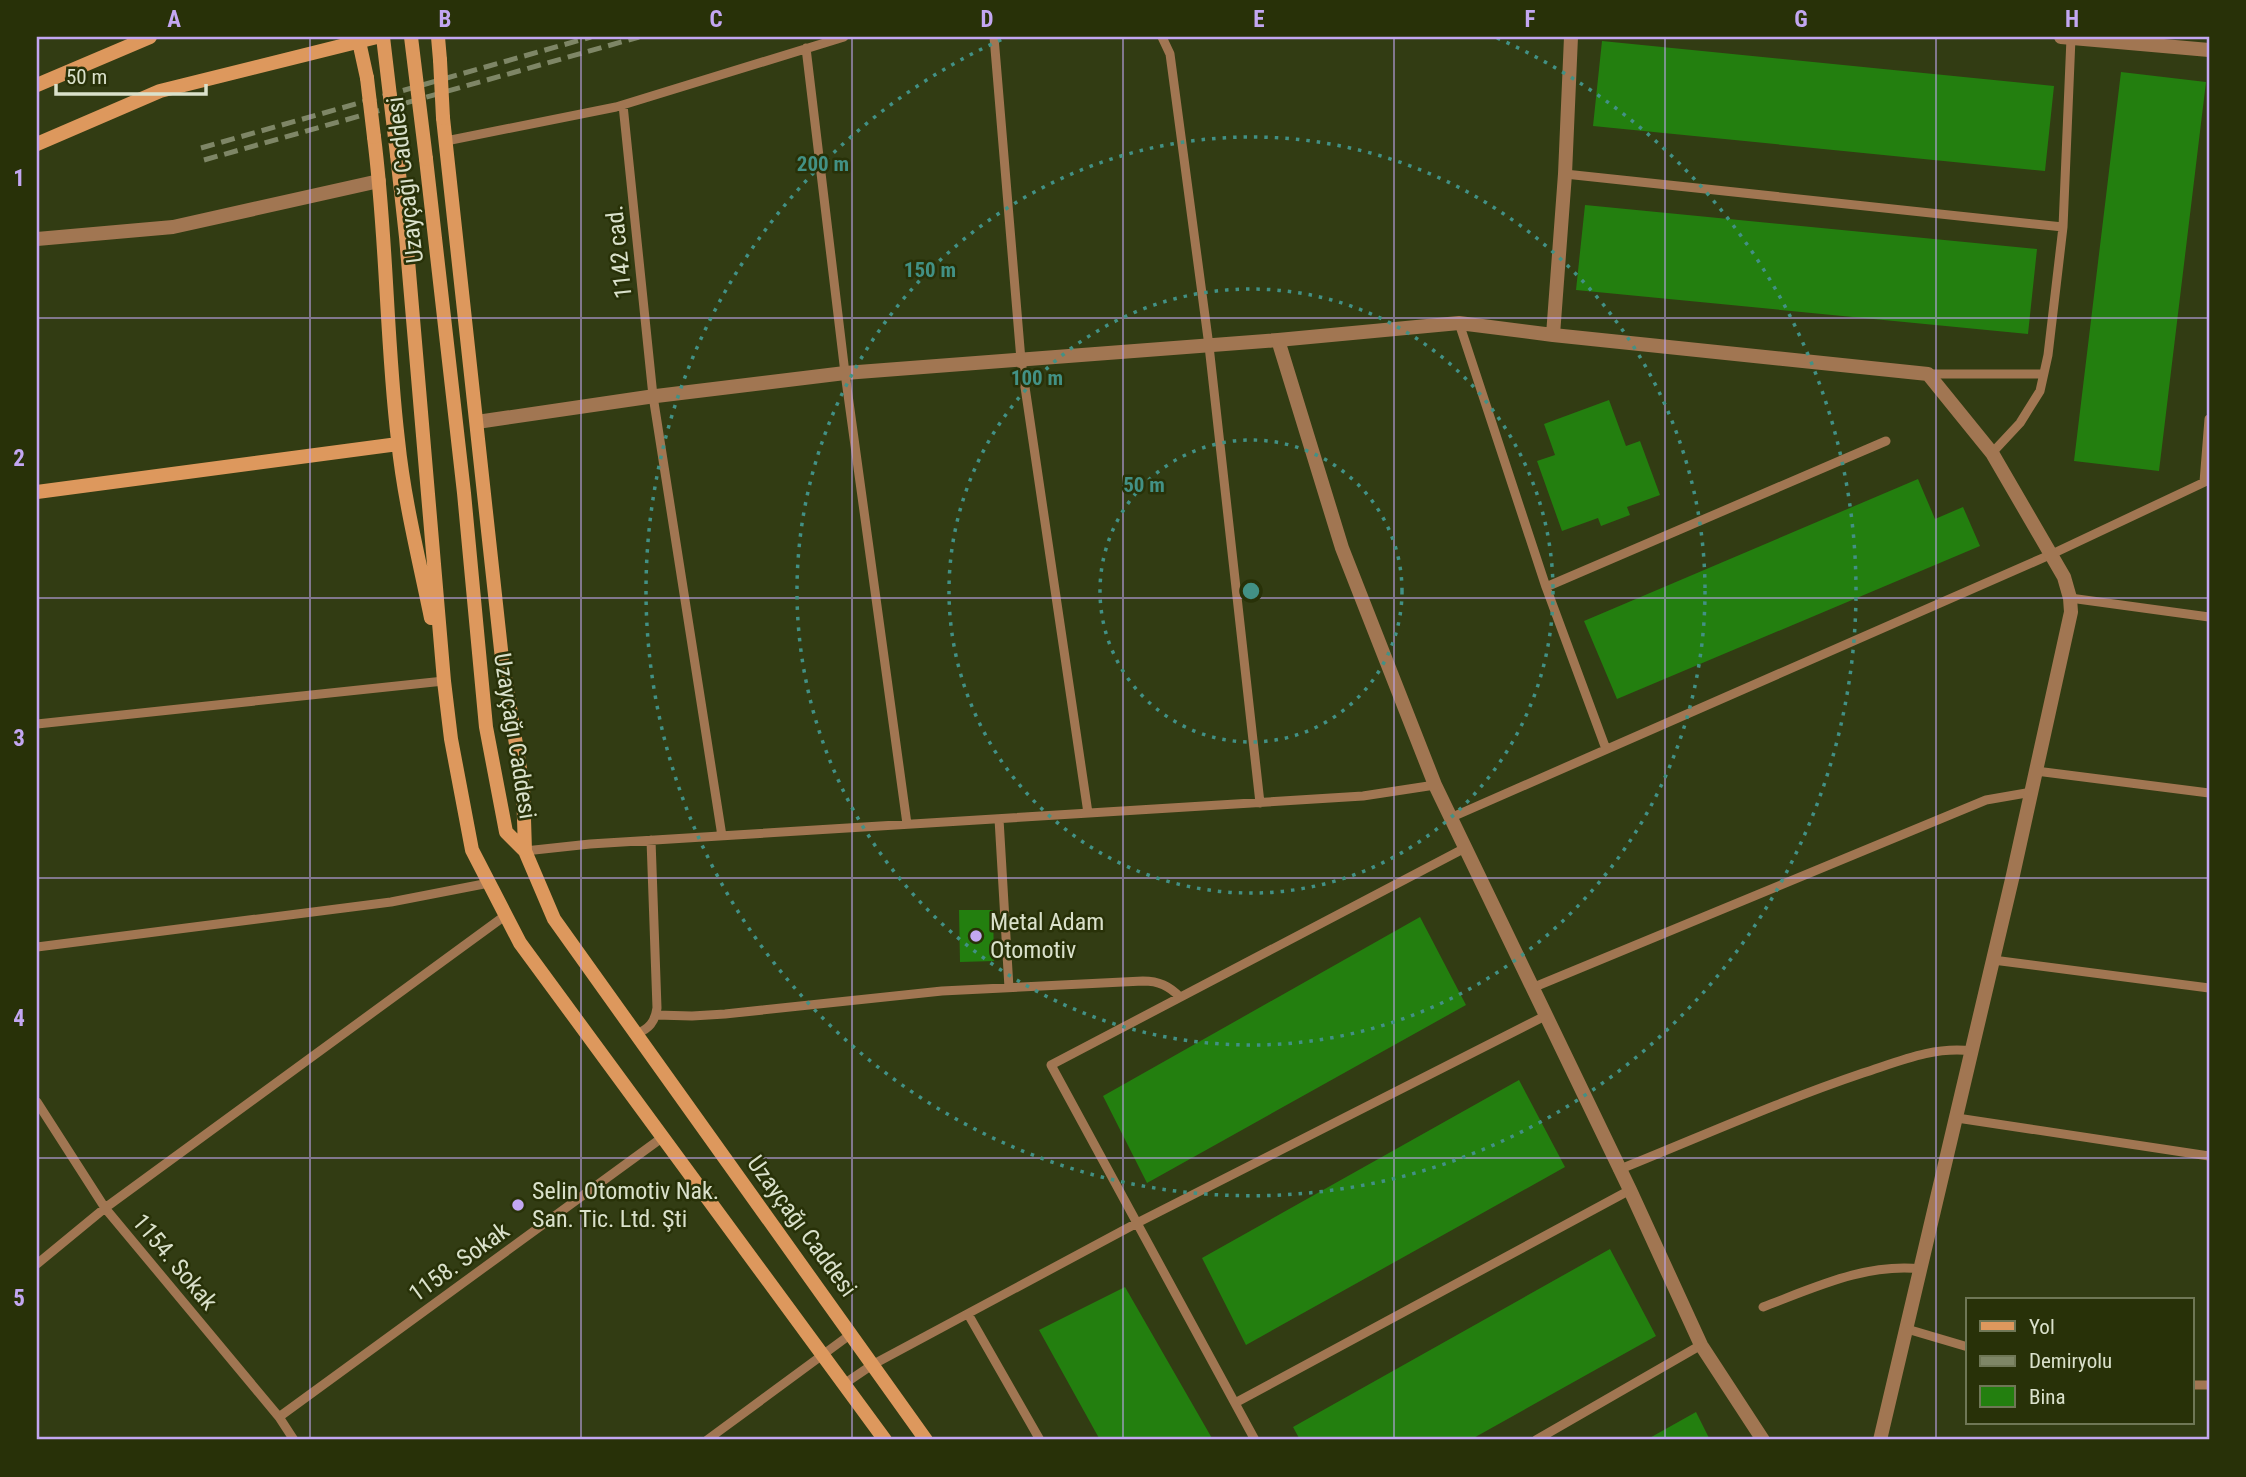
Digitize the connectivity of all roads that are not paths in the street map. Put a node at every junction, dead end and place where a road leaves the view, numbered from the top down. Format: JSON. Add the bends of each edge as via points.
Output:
{"nodes":[{"id":1,"x":377,"y":37,"type":"edge"},
{"id":2,"x":383,"y":37,"type":"edge"},
{"id":3,"x":411,"y":37,"type":"edge"},
{"id":4,"x":438,"y":37,"type":"edge"},
{"id":5,"x":844,"y":37,"type":"edge"},
{"id":6,"x":994,"y":37,"type":"edge"},
{"id":7,"x":1162,"y":37,"type":"edge"},
{"id":8,"x":1571,"y":37,"type":"edge"},
{"id":9,"x":2061,"y":37,"type":"edge"},
{"id":10,"x":142,"y":38,"type":"edge"},
{"id":11,"x":2071,"y":38,"type":"edge"},
{"id":12,"x":358,"y":39,"type":"edge"},
{"id":13,"x":806,"y":48,"type":"junction"},
{"id":14,"x":2209,"y":50,"type":"edge"},
{"id":15,"x":37,"y":85,"type":"edge"},
{"id":16,"x":623,"y":104,"type":"junction"},
{"id":17,"x":446,"y":141,"type":"junction"},
{"id":18,"x":37,"y":144,"type":"edge"},
{"id":19,"x":1565,"y":174,"type":"junction"},
{"id":20,"x":379,"y":181,"type":"junction"},
{"id":21,"x":2063,"y":227,"type":"junction"},
{"id":22,"x":37,"y":239,"type":"edge"},
{"id":23,"x":1459,"y":323,"type":"junction"},
{"id":24,"x":1553,"y":335,"type":"junction"},
{"id":25,"x":1278,"y":340,"type":"junction"},
{"id":26,"x":1209,"y":346,"type":"junction"},
{"id":27,"x":1021,"y":360,"type":"junction"},
{"id":28,"x":845,"y":373,"type":"junction"},
{"id":29,"x":1928,"y":374,"type":"junction"},
{"id":30,"x":2043,"y":374,"type":"junction"},
{"id":31,"x":653,"y":396,"type":"junction"},
{"id":32,"x":2209,"y":419,"type":"edge"},
{"id":33,"x":477,"y":422,"type":"junction"},
{"id":34,"x":1886,"y":441,"type":"dead end"},
{"id":35,"x":398,"y":444,"type":"junction"},
{"id":36,"x":1992,"y":453,"type":"junction"},
{"id":37,"x":2207,"y":481,"type":"edge"},
{"id":38,"x":37,"y":492,"type":"edge"},
{"id":39,"x":2052,"y":554,"type":"junction"},
{"id":40,"x":1546,"y":587,"type":"junction"},
{"id":41,"x":2070,"y":598,"type":"junction"},
{"id":42,"x":2209,"y":617,"type":"edge"},
{"id":43,"x":444,"y":681,"type":"junction"},
{"id":44,"x":37,"y":724,"type":"edge"},
{"id":45,"x":1606,"y":750,"type":"junction"},
{"id":46,"x":2036,"y":771,"type":"junction"},
{"id":47,"x":1435,"y":785,"type":"junction"},
{"id":48,"x":2032,"y":792,"type":"junction"},
{"id":49,"x":2209,"y":793,"type":"edge"},
{"id":50,"x":1260,"y":803,"type":"junction"},
{"id":51,"x":1088,"y":813,"type":"junction"},
{"id":52,"x":1450,"y":818,"type":"junction"},
{"id":53,"x":999,"y":819,"type":"junction"},
{"id":54,"x":906,"y":824,"type":"junction"},
{"id":55,"x":722,"y":836,"type":"junction"},
{"id":56,"x":650,"y":841,"type":"junction"},
{"id":57,"x":1465,"y":848,"type":"junction"},
{"id":58,"x":525,"y":851,"type":"junction"},
{"id":59,"x":489,"y":883,"type":"junction"},
{"id":60,"x":506,"y":915,"type":"junction"},
{"id":61,"x":37,"y":947,"type":"edge"},
{"id":62,"x":1993,"y":960,"type":"junction"},
{"id":63,"x":1009,"y":988,"type":"junction"},
{"id":64,"x":1532,"y":988,"type":"junction"},
{"id":65,"x":2209,"y":988,"type":"edge"},
{"id":66,"x":1180,"y":997,"type":"junction"},
{"id":67,"x":656,"y":1015,"type":"junction"},
{"id":68,"x":1545,"y":1016,"type":"junction"},
{"id":69,"x":636,"y":1034,"type":"junction"},
{"id":70,"x":1972,"y":1051,"type":"junction"},
{"id":71,"x":37,"y":1102,"type":"edge"},
{"id":72,"x":1957,"y":1118,"type":"junction"},
{"id":73,"x":663,"y":1137,"type":"junction"},
{"id":74,"x":2209,"y":1156,"type":"edge"},
{"id":75,"x":1618,"y":1170,"type":"junction"},
{"id":76,"x":1630,"y":1190,"type":"junction"},
{"id":77,"x":105,"y":1208,"type":"junction"},
{"id":78,"x":1137,"y":1223,"type":"junction"},
{"id":79,"x":37,"y":1264,"type":"edge"},
{"id":80,"x":1921,"y":1269,"type":"junction"},
{"id":81,"x":1763,"y":1307,"type":"dead end"},
{"id":82,"x":968,"y":1314,"type":"junction"},
{"id":83,"x":1907,"y":1329,"type":"junction"},
{"id":84,"x":851,"y":1334,"type":"junction"},
{"id":85,"x":1701,"y":1345,"type":"junction"},
{"id":86,"x":1966,"y":1346,"type":"edge"},
{"id":87,"x":822,"y":1355,"type":"junction"},
{"id":88,"x":872,"y":1365,"type":"junction"},
{"id":89,"x":844,"y":1384,"type":"junction"},
{"id":90,"x":1235,"y":1403,"type":"junction"},
{"id":91,"x":279,"y":1417,"type":"junction"},
{"id":92,"x":294,"y":1440,"type":"edge"},
{"id":93,"x":707,"y":1440,"type":"edge"},
{"id":94,"x":885,"y":1440,"type":"edge"},
{"id":95,"x":926,"y":1440,"type":"edge"},
{"id":96,"x":1040,"y":1440,"type":"edge"},
{"id":97,"x":1255,"y":1440,"type":"edge"},
{"id":98,"x":1536,"y":1440,"type":"edge"},
{"id":99,"x":1763,"y":1440,"type":"edge"},
{"id":100,"x":1880,"y":1440,"type":"edge"}],
"edges":[{"from":1,"to":12,"type":"main road"},
{"from":2,"to":43,"type":"main road","name":"Uzayçağı Caddesi","bridge":true,"via":[[409,265]]},
{"from":3,"to":58,"type":"main road","name":"Uzayçağı Caddesi","bridge":true,"via":[[486,727],[506,832]]},
{"from":4,"to":17,"type":"main road","bridge":true},
{"from":5,"to":13,"type":"lane"},
{"from":6,"to":27,"type":"lane"},
{"from":7,"to":26,"type":"lane","via":[[1170,54]]},
{"from":8,"to":19,"type":"street"},
{"from":9,"to":11,"type":"street"},
{"from":10,"to":15,"type":"main road"},
{"from":11,"to":14,"type":"street"},
{"from":11,"to":21,"type":"lane"},
{"from":12,"to":18,"type":"main road","via":[[160,91]]},
{"from":12,"to":20,"type":"main road","bridge":true},
{"from":13,"to":16,"type":"lane"},
{"from":13,"to":28,"type":"lane"},
{"from":16,"to":17,"type":"lane"},
{"from":16,"to":31,"type":"lane","name":"1142 cad."},
{"from":17,"to":33,"type":"main road"},
{"from":19,"to":21,"type":"lane"},
{"from":19,"to":24,"type":"street"},
{"from":20,"to":22,"type":"street","via":[[173,227]]},
{"from":20,"to":35,"type":"main road"},
{"from":21,"to":30,"type":"lane"},
{"from":23,"to":24,"type":"street"},
{"from":23,"to":25,"type":"street"},
{"from":23,"to":40,"type":"lane"},
{"from":24,"to":29,"type":"street"},
{"from":25,"to":26,"type":"street"},
{"from":25,"to":47,"type":"street","via":[[1342,548]]},
{"from":26,"to":27,"type":"street"},
{"from":26,"to":50,"type":"lane"},
{"from":27,"to":28,"type":"street"},
{"from":27,"to":51,"type":"lane"},
{"from":28,"to":31,"type":"street"},
{"from":28,"to":54,"type":"lane"},
{"from":29,"to":30,"type":"lane"},
{"from":29,"to":36,"type":"street"},
{"from":30,"to":36,"type":"lane","via":[[2040,391],[2020,423]]},
{"from":31,"to":33,"type":"street"},
{"from":31,"to":55,"type":"lane","name":"1142 cad."},
{"from":32,"to":37,"type":"lane"},
{"from":33,"to":58,"type":"main road","via":[[502,659],[523,787]]},
{"from":34,"to":40,"type":"lane"},
{"from":35,"to":38,"type":"main road"},
{"from":35,"to":43,"type":"main road"},
{"from":36,"to":39,"type":"street"},
{"from":37,"to":39,"type":"lane"},
{"from":39,"to":41,"type":"street"},
{"from":39,"to":45,"type":"lane"},
{"from":40,"to":45,"type":"lane"},
{"from":41,"to":42,"type":"lane"},
{"from":41,"to":46,"type":"street","via":[[2069,626]]},
{"from":43,"to":44,"type":"lane"},
{"from":43,"to":59,"type":"main road","name":"Uzayçağı Caddesi","via":[[472,850]]},
{"from":45,"to":52,"type":"lane"},
{"from":46,"to":48,"type":"street"},
{"from":46,"to":49,"type":"lane"},
{"from":47,"to":50,"type":"lane","via":[[1363,796]]},
{"from":47,"to":52,"type":"street"},
{"from":48,"to":62,"type":"street"},
{"from":48,"to":64,"type":"lane","via":[[1986,800]]},
{"from":50,"to":51,"type":"lane"},
{"from":51,"to":53,"type":"lane"},
{"from":52,"to":57,"type":"street"},
{"from":53,"to":54,"type":"lane"},
{"from":53,"to":63,"type":"lane"},
{"from":54,"to":55,"type":"lane"},
{"from":55,"to":56,"type":"lane"},
{"from":56,"to":58,"type":"lane"},
{"from":56,"to":67,"type":"lane"},
{"from":57,"to":64,"type":"street"},
{"from":57,"to":66,"type":"lane"},
{"from":58,"to":69,"type":"main road","name":"Uzayçağı Caddesi","via":[[554,919]]},
{"from":59,"to":60,"type":"main road","name":"Uzayçağı Caddesi"},
{"from":59,"to":61,"type":"lane","via":[[391,902]]},
{"from":60,"to":73,"type":"main road","name":"Uzayçağı Caddesi","via":[[520,943]]},
{"from":60,"to":77,"type":"lane"},
{"from":62,"to":65,"type":"lane"},
{"from":62,"to":70,"type":"street"},
{"from":63,"to":66,"type":"lane","via":[[1152,981]]},
{"from":63,"to":67,"type":"lane","via":[[692,1016]]},
{"from":64,"to":68,"type":"street"},
{"from":66,"to":78,"type":"lane","via":[[1051,1065]]},
{"from":67,"to":69,"type":"lane","via":[[649,1027]]},
{"from":68,"to":75,"type":"street"},
{"from":68,"to":78,"type":"lane"},
{"from":69,"to":84,"type":"main road","name":"Uzayçağı Caddesi"},
{"from":70,"to":72,"type":"street"},
{"from":70,"to":75,"type":"lane","via":[[1927,1052],[1800,1094]]},
{"from":71,"to":77,"type":"lane","name":"1154. Sokak"},
{"from":72,"to":74,"type":"lane"},
{"from":72,"to":80,"type":"street"},
{"from":73,"to":87,"type":"main road","name":"Uzayçağı Caddesi"},
{"from":73,"to":91,"type":"lane","name":"1158. Sokak"},
{"from":75,"to":76,"type":"street"},
{"from":76,"to":85,"type":"street"},
{"from":76,"to":90,"type":"lane"},
{"from":77,"to":79,"type":"lane"},
{"from":77,"to":91,"type":"lane","name":"1154. Sokak"},
{"from":78,"to":82,"type":"lane"},
{"from":78,"to":90,"type":"lane"},
{"from":80,"to":81,"type":"lane","via":[[1862,1272]]},
{"from":80,"to":83,"type":"street"},
{"from":82,"to":88,"type":"lane"},
{"from":82,"to":96,"type":"lane"},
{"from":83,"to":86,"type":"lane"},
{"from":83,"to":100,"type":"street"},
{"from":84,"to":87,"type":"lane"},
{"from":84,"to":88,"type":"main road","name":"Uzayçağı Caddesi"},
{"from":85,"to":98,"type":"lane"},
{"from":85,"to":99,"type":"street"},
{"from":87,"to":89,"type":"main road","name":"Uzayçağı Caddesi"},
{"from":87,"to":93,"type":"lane"},
{"from":88,"to":89,"type":"lane"},
{"from":88,"to":95,"type":"main road","name":"Uzayçağı Caddesi"},
{"from":89,"to":94,"type":"main road","name":"Uzayçağı Caddesi"},
{"from":90,"to":97,"type":"lane"},
{"from":91,"to":92,"type":"lane","name":"1154. Sokak"}]}
